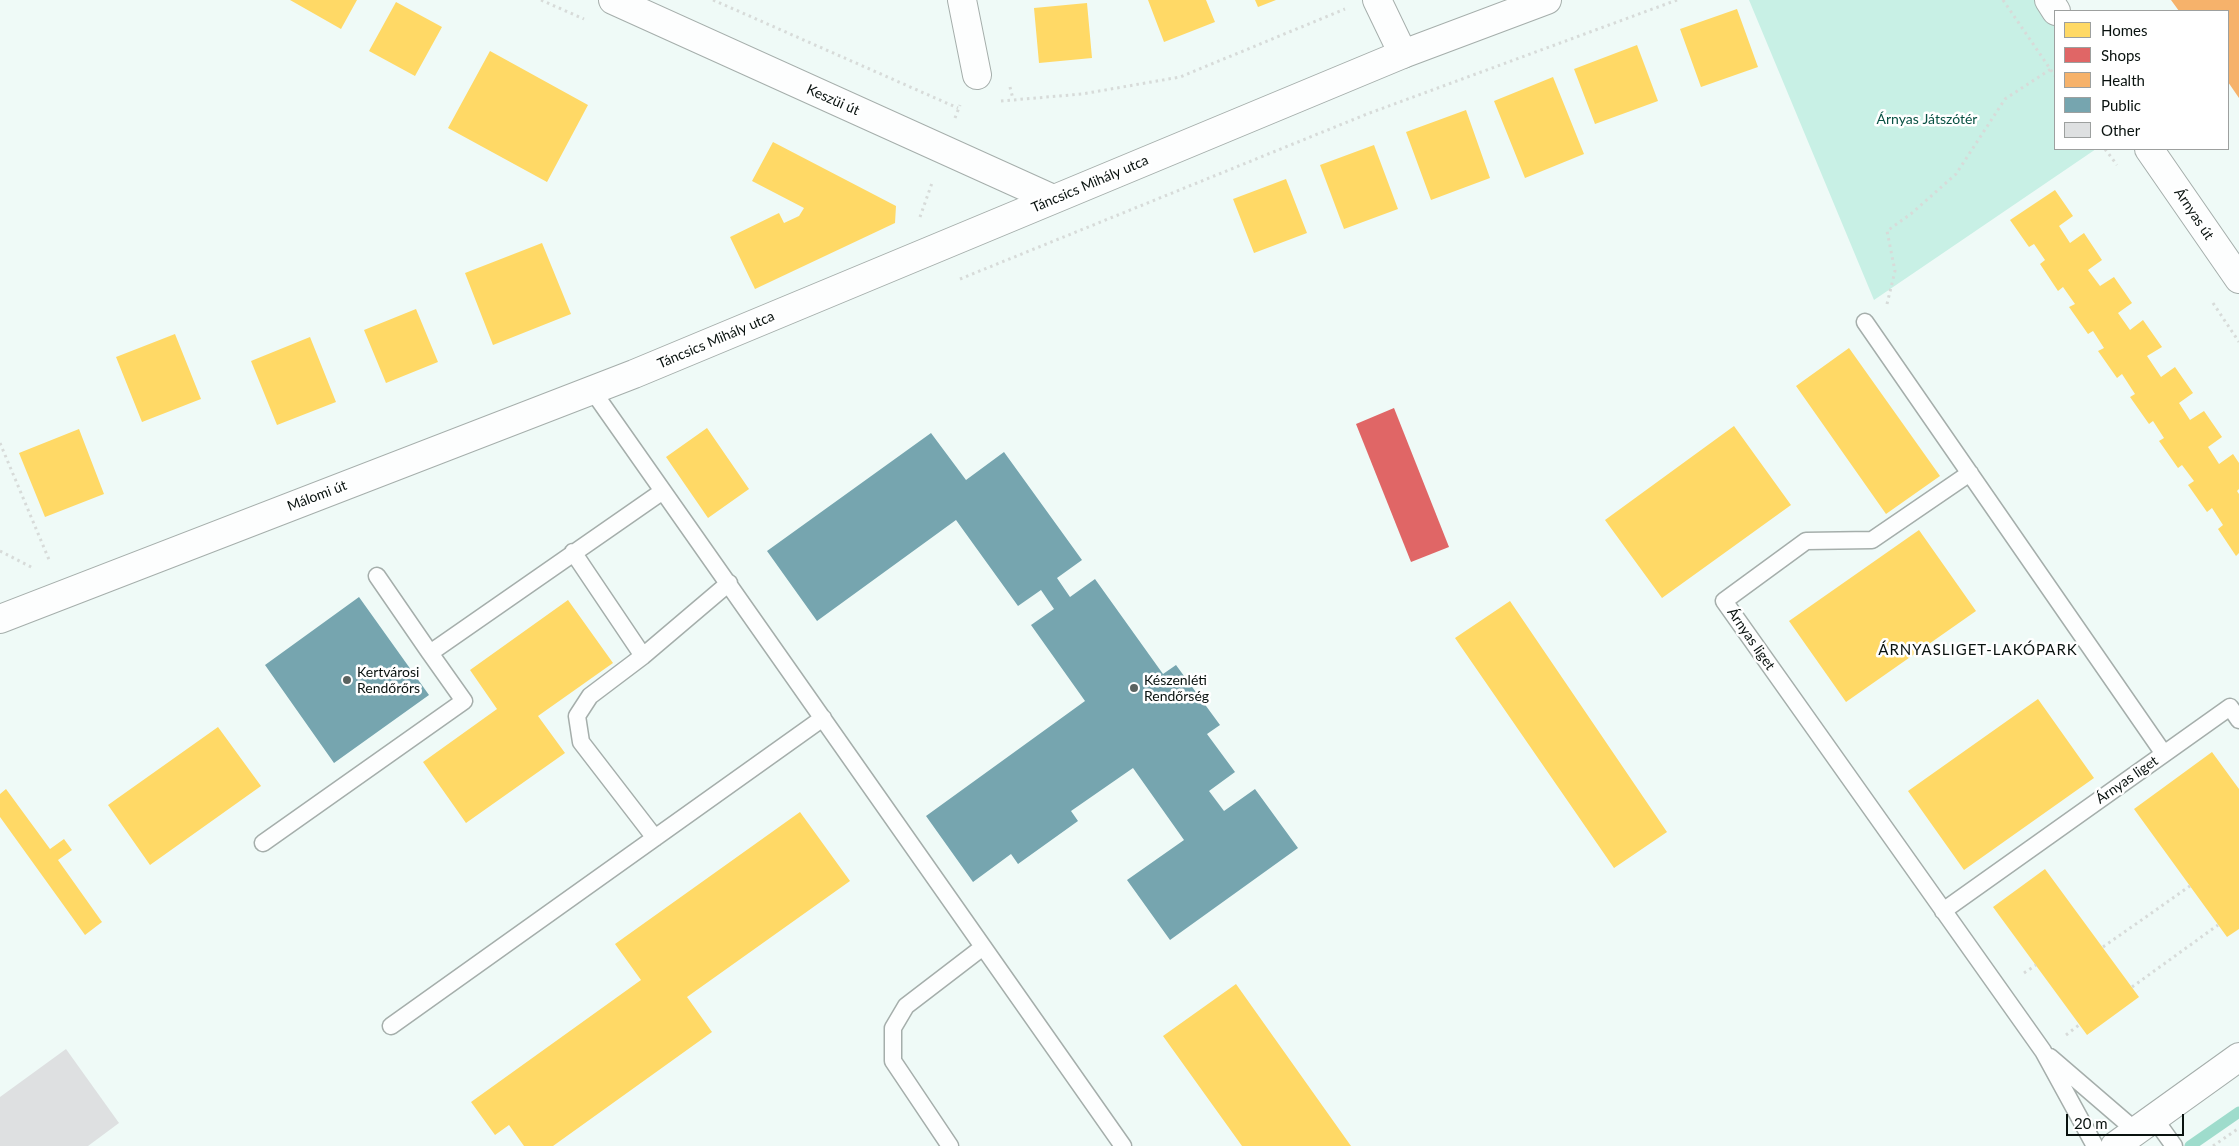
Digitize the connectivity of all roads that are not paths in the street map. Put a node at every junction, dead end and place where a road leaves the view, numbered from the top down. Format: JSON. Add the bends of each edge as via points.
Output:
{"nodes":[{"id":1,"x":613,"y":0,"type":"edge"},
{"id":2,"x":962,"y":0,"type":"edge"},
{"id":3,"x":1377,"y":0,"type":"edge"},
{"id":4,"x":1547,"y":0,"type":"edge"},
{"id":5,"x":1404,"y":54,"type":"junction"},
{"id":6,"x":977,"y":75,"type":"dead end"},
{"id":7,"x":2159,"y":152,"type":"edge"},
{"id":8,"x":1053,"y":200,"type":"junction"},
{"id":9,"x":2239,"y":279,"type":"edge"},
{"id":10,"x":1865,"y":322,"type":"dead end"},
{"id":11,"x":634,"y":374,"type":"joint"},
{"id":12,"x":592,"y":390,"type":"junction"},
{"id":13,"x":1970,"y":473,"type":"junction"},
{"id":14,"x":663,"y":491,"type":"junction"},
{"id":15,"x":573,"y":552,"type":"junction"},
{"id":16,"x":377,"y":576,"type":"dead end"},
{"id":17,"x":729,"y":583,"type":"junction"},
{"id":18,"x":0,"y":619,"type":"edge"},
{"id":19,"x":430,"y":652,"type":"junction"},
{"id":20,"x":643,"y":656,"type":"junction"},
{"id":21,"x":823,"y":718,"type":"junction"},
{"id":22,"x":2239,"y":720,"type":"edge"},
{"id":23,"x":2164,"y":754,"type":"junction"},
{"id":24,"x":655,"y":838,"type":"junction"},
{"id":25,"x":263,"y":843,"type":"dead end"},
{"id":26,"x":1943,"y":911,"type":"junction"},
{"id":27,"x":983,"y":947,"type":"junction"},
{"id":28,"x":392,"y":1026,"type":"dead end"},
{"id":29,"x":2043,"y":1051,"type":"junction"},
{"id":30,"x":2239,"y":1057,"type":"edge"},
{"id":31,"x":2135,"y":1132,"type":"edge"},
{"id":32,"x":950,"y":1146,"type":"edge"},
{"id":33,"x":1123,"y":1146,"type":"edge"},
{"id":34,"x":2095,"y":1146,"type":"edge"},
{"id":35,"x":2174,"y":1146,"type":"edge"}],
"edges":[{"from":1,"to":8,"type":"street","name":"Keszüi út"},
{"from":2,"to":6,"type":"street"},
{"from":3,"to":5,"type":"street"},
{"from":4,"to":5,"type":"street","name":"Táncsics Mihály utca"},
{"from":5,"to":8,"type":"street","name":"Táncsics Mihály utca"},
{"from":7,"to":9,"type":"street","name":"Árnyas út"},
{"from":8,"to":11,"type":"street","name":"Táncsics Mihály utca"},
{"from":10,"to":13,"type":"lane","name":"Árnyas liget"},
{"from":11,"to":12,"type":"street","name":"Málomi út"},
{"from":12,"to":14,"type":"lane"},
{"from":12,"to":18,"type":"street","name":"Málomi út"},
{"from":13,"to":23,"type":"lane","name":"Árnyas liget"},
{"from":13,"to":26,"type":"lane","name":"Árnyas liget","via":[[1872,540],[1806,541],[1724,601]]},
{"from":14,"to":15,"type":"lane"},
{"from":14,"to":17,"type":"lane"},
{"from":15,"to":19,"type":"lane"},
{"from":15,"to":20,"type":"lane"},
{"from":16,"to":19,"type":"lane"},
{"from":17,"to":20,"type":"lane"},
{"from":17,"to":21,"type":"lane"},
{"from":19,"to":25,"type":"lane","via":[[464,701]]},
{"from":20,"to":24,"type":"lane","via":[[590,696],[577,716],[581,742]]},
{"from":21,"to":24,"type":"lane"},
{"from":21,"to":27,"type":"lane"},
{"from":22,"to":23,"type":"lane","name":"Árnyas liget","via":[[2230,707]]},
{"from":23,"to":26,"type":"lane","name":"Árnyas liget"},
{"from":24,"to":28,"type":"lane"},
{"from":26,"to":29,"type":"lane","name":"Árnyas liget"},
{"from":27,"to":32,"type":"lane","via":[[906,1006],[893,1028],[893,1061]]},
{"from":27,"to":33,"type":"lane"},
{"from":29,"to":31,"type":"lane"},
{"from":29,"to":34,"type":"lane"},
{"from":30,"to":31,"type":"street"},
{"from":31,"to":35,"type":"lane"}]}
